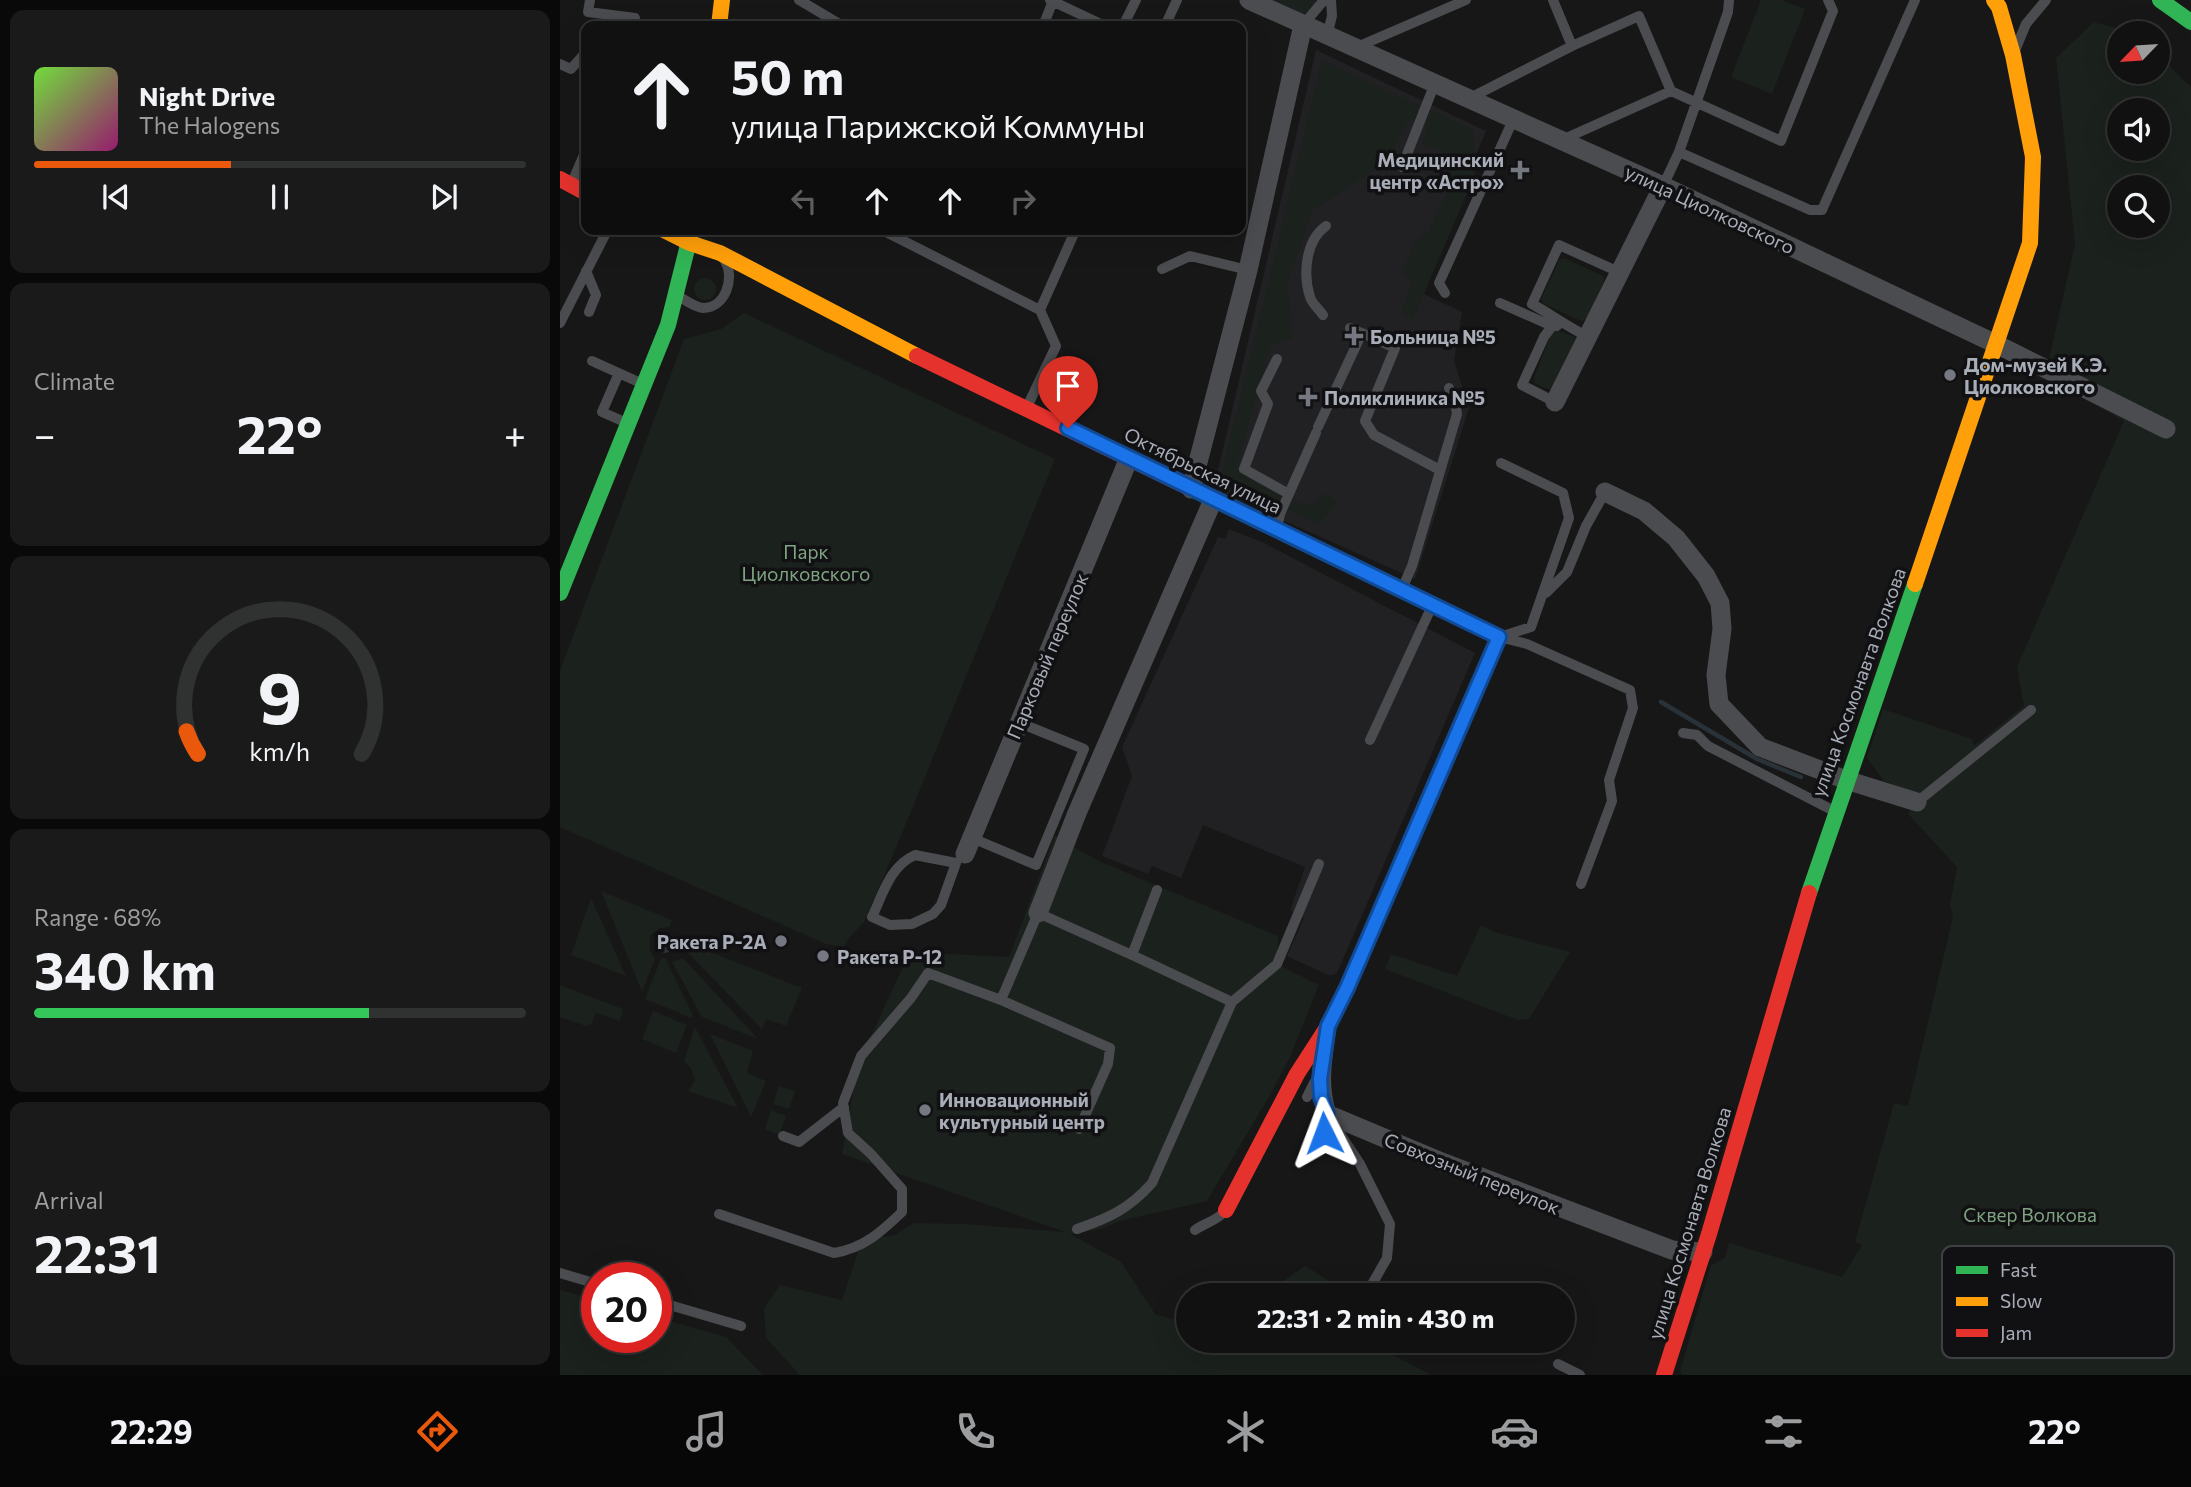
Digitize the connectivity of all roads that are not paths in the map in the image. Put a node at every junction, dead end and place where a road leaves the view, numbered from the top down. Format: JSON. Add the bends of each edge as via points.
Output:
{"nodes":[{"id":1,"x":590,"y":0,"type":"edge"},
{"id":2,"x":722,"y":0,"type":"edge"},
{"id":3,"x":799,"y":0,"type":"edge"},
{"id":4,"x":1136,"y":0,"type":"edge"},
{"id":5,"x":1177,"y":0,"type":"edge"},
{"id":6,"x":1250,"y":0,"type":"edge"},
{"id":7,"x":1324,"y":0,"type":"edge"},
{"id":8,"x":1332,"y":0,"type":"edge"},
{"id":9,"x":1466,"y":0,"type":"edge"},
{"id":10,"x":1553,"y":0,"type":"edge"},
{"id":11,"x":1729,"y":0,"type":"edge"},
{"id":12,"x":1828,"y":0,"type":"edge"},
{"id":13,"x":1915,"y":0,"type":"edge"},
{"id":14,"x":1994,"y":0,"type":"edge"},
{"id":15,"x":2046,"y":0,"type":"edge"},
{"id":16,"x":2160,"y":0,"type":"edge"},
{"id":17,"x":1051,"y":1,"type":"edge"},
{"id":18,"x":635,"y":21,"type":"edge"},
{"id":19,"x":720,"y":21,"type":"edge"},
{"id":20,"x":835,"y":21,"type":"edge"},
{"id":21,"x":1045,"y":21,"type":"edge"},
{"id":22,"x":1094,"y":21,"type":"edge"},
{"id":23,"x":1126,"y":21,"type":"edge"},
{"id":24,"x":1167,"y":21,"type":"edge"},
{"id":25,"x":2191,"y":22,"type":"edge"},
{"id":26,"x":1303,"y":25,"type":"junction"},
{"id":27,"x":1327,"y":36,"type":"junction"},
{"id":28,"x":1572,"y":46,"type":"junction"},
{"id":29,"x":1353,"y":48,"type":"junction"},
{"id":30,"x":2013,"y":55,"type":"junction"},
{"id":31,"x":581,"y":58,"type":"edge"},
{"id":32,"x":560,"y":64,"type":"edge"},
{"id":33,"x":1435,"y":83,"type":"junction"},
{"id":34,"x":1671,"y":91,"type":"junction"},
{"id":35,"x":1469,"y":99,"type":"junction"},
{"id":36,"x":1696,"y":102,"type":"junction"},
{"id":37,"x":1514,"y":118,"type":"junction"},
{"id":38,"x":1563,"y":140,"type":"junction"},
{"id":39,"x":1679,"y":152,"type":"junction"},
{"id":40,"x":581,"y":158,"type":"edge"},
{"id":41,"x":1402,"y":167,"type":"dead end"},
{"id":42,"x":566,"y":182,"type":"edge"},
{"id":43,"x":1663,"y":186,"type":"junction"},
{"id":44,"x":1326,"y":226,"type":"dead end"},
{"id":45,"x":605,"y":235,"type":"edge"},
{"id":46,"x":892,"y":235,"type":"edge"},
{"id":47,"x":1073,"y":235,"type":"edge"},
{"id":48,"x":691,"y":236,"type":"edge"},
{"id":49,"x":720,"y":253,"type":"junction"},
{"id":50,"x":1162,"y":269,"type":"dead end"},
{"id":51,"x":1248,"y":270,"type":"junction"},
{"id":52,"x":586,"y":271,"type":"junction"},
{"id":53,"x":1619,"y":272,"type":"junction"},
{"id":54,"x":1445,"y":293,"type":"dead end"},
{"id":55,"x":677,"y":295,"type":"junction"},
{"id":56,"x":1500,"y":303,"type":"dead end"},
{"id":57,"x":1040,"y":310,"type":"junction"},
{"id":58,"x":589,"y":312,"type":"dead end"},
{"id":59,"x":1323,"y":315,"type":"dead end"},
{"id":60,"x":560,"y":323,"type":"edge"},
{"id":61,"x":1565,"y":325,"type":"junction"},
{"id":62,"x":1552,"y":326,"type":"junction"},
{"id":63,"x":1350,"y":328,"type":"dead end"},
{"id":64,"x":1362,"y":333,"type":"junction"},
{"id":65,"x":1588,"y":337,"type":"junction"},
{"id":66,"x":1998,"y":345,"type":"junction"},
{"id":67,"x":1277,"y":359,"type":"dead end"},
{"id":68,"x":592,"y":361,"type":"dead end"},
{"id":69,"x":619,"y":373,"type":"junction"},
{"id":70,"x":644,"y":385,"type":"junction"},
{"id":71,"x":1449,"y":388,"type":"dead end"},
{"id":72,"x":1555,"y":402,"type":"joint"},
{"id":73,"x":1027,"y":408,"type":"junction"},
{"id":74,"x":628,"y":424,"type":"junction"},
{"id":75,"x":2166,"y":429,"type":"dead end"},
{"id":76,"x":1129,"y":458,"type":"junction"},
{"id":77,"x":1501,"y":463,"type":"dead end"},
{"id":78,"x":1440,"y":470,"type":"junction"},
{"id":79,"x":1191,"y":489,"type":"junction"},
{"id":80,"x":1605,"y":492,"type":"joint"},
{"id":81,"x":1289,"y":494,"type":"junction"},
{"id":82,"x":1213,"y":500,"type":"junction"},
{"id":83,"x":1277,"y":529,"type":"junction"},
{"id":84,"x":1402,"y":589,"type":"junction"},
{"id":85,"x":560,"y":593,"type":"edge"},
{"id":86,"x":1542,"y":597,"type":"junction"},
{"id":87,"x":1432,"y":605,"type":"junction"},
{"id":88,"x":1499,"y":637,"type":"junction"},
{"id":89,"x":2031,"y":710,"type":"dead end"},
{"id":90,"x":1020,"y":723,"type":"junction"},
{"id":91,"x":1683,"y":733,"type":"dead end"},
{"id":92,"x":1370,"y":740,"type":"dead end"},
{"id":93,"x":1846,"y":779,"type":"junction"},
{"id":94,"x":1917,"y":802,"type":"joint"},
{"id":95,"x":1834,"y":811,"type":"junction"},
{"id":96,"x":964,"y":852,"type":"junction"},
{"id":97,"x":1320,"y":864,"type":"dead end"},
{"id":98,"x":1581,"y":884,"type":"dead end"},
{"id":99,"x":1157,"y":890,"type":"dead end"},
{"id":100,"x":1038,"y":913,"type":"junction"},
{"id":101,"x":1132,"y":955,"type":"junction"},
{"id":102,"x":1001,"y":1000,"type":"junction"},
{"id":103,"x":1232,"y":1002,"type":"junction"},
{"id":104,"x":1328,"y":1026,"type":"junction"},
{"id":105,"x":1320,"y":1079,"type":"junction"},
{"id":106,"x":1307,"y":1097,"type":"dead end"},
{"id":107,"x":844,"y":1107,"type":"junction"},
{"id":108,"x":1327,"y":1114,"type":"junction"},
{"id":109,"x":1079,"y":1129,"type":"dead end"},
{"id":110,"x":783,"y":1136,"type":"dead end"},
{"id":111,"x":1321,"y":1143,"type":"dead end"},
{"id":112,"x":1226,"y":1210,"type":"joint"},
{"id":113,"x":719,"y":1214,"type":"dead end"},
{"id":114,"x":1077,"y":1229,"type":"dead end"},
{"id":115,"x":1195,"y":1230,"type":"dead end"},
{"id":116,"x":1703,"y":1252,"type":"junction"},
{"id":117,"x":560,"y":1273,"type":"edge"},
{"id":118,"x":581,"y":1279,"type":"edge"},
{"id":119,"x":1373,"y":1283,"type":"edge"},
{"id":120,"x":672,"y":1306,"type":"edge"},
{"id":121,"x":741,"y":1326,"type":"dead end"},
{"id":122,"x":1558,"y":1364,"type":"dead end"},
{"id":123,"x":1580,"y":1375,"type":"edge"},
{"id":124,"x":1664,"y":1375,"type":"edge"}],
"edges":[{"from":1,"to":18,"type":"lane","via":[[588,12]]},
{"from":2,"to":19,"type":"street"},
{"from":3,"to":20,"type":"lane"},
{"from":4,"to":23,"type":"lane"},
{"from":5,"to":24,"type":"lane"},
{"from":6,"to":26,"type":"street","name":"улица Циолковского"},
{"from":7,"to":26,"type":"lane"},
{"from":8,"to":27,"type":"lane"},
{"from":9,"to":29,"type":"lane"},
{"from":10,"to":28,"type":"lane"},
{"from":11,"to":36,"type":"lane"},
{"from":12,"to":36,"type":"lane","via":[[1833,11],[1781,141]]},
{"from":13,"to":39,"type":"lane","via":[[1822,210],[1810,210]]},
{"from":14,"to":30,"type":"street","name":"улица Космонавта Волкова"},
{"from":15,"to":30,"type":"lane","via":[[2026,24]]},
{"from":16,"to":25,"type":"street"},
{"from":17,"to":21,"type":"lane"},
{"from":17,"to":22,"type":"lane"},
{"from":26,"to":27,"type":"street","name":"улица Циолковского"},
{"from":26,"to":51,"type":"street"},
{"from":27,"to":29,"type":"street","name":"улица Циолковского"},
{"from":28,"to":34,"type":"lane","via":[[1639,16]]},
{"from":28,"to":35,"type":"lane"},
{"from":29,"to":33,"type":"street","name":"улица Циолковского"},
{"from":30,"to":66,"type":"street","name":"улица Космонавта Волкова","via":[[2033,157],[2030,243]]},
{"from":31,"to":32,"type":"lane","via":[[571,69]]},
{"from":33,"to":35,"type":"street","name":"улица Циолковского"},
{"from":33,"to":41,"type":"lane"},
{"from":34,"to":36,"type":"lane"},
{"from":34,"to":38,"type":"lane"},
{"from":35,"to":37,"type":"street","name":"улица Циолковского"},
{"from":36,"to":39,"type":"lane"},
{"from":37,"to":38,"type":"street","name":"улица Циолковского"},
{"from":37,"to":54,"type":"lane","via":[[1439,283]]},
{"from":38,"to":43,"type":"street","name":"улица Циолковского"},
{"from":39,"to":43,"type":"lane"},
{"from":40,"to":42,"type":"lane"},
{"from":43,"to":53,"type":"street"},
{"from":43,"to":66,"type":"street","name":"улица Циолковского"},
{"from":44,"to":59,"type":"lane","via":[[1308,255],[1306,271],[1311,300]]},
{"from":45,"to":52,"type":"lane"},
{"from":46,"to":57,"type":"lane"},
{"from":47,"to":57,"type":"lane"},
{"from":48,"to":49,"type":"street","name":"Октябрьская улица"},
{"from":48,"to":55,"type":"street"},
{"from":49,"to":55,"type":"lane","via":[[729,267],[725,294],[704,308]]},
{"from":49,"to":73,"type":"street","name":"Октябрьская улица"},
{"from":50,"to":51,"type":"lane","via":[[1190,256]]},
{"from":51,"to":79,"type":"street"},
{"from":52,"to":58,"type":"lane","via":[[596,295]]},
{"from":52,"to":60,"type":"lane"},
{"from":53,"to":61,"type":"lane","via":[[1559,245],[1532,304]]},
{"from":53,"to":65,"type":"street"},
{"from":55,"to":70,"type":"street"},
{"from":56,"to":62,"type":"lane"},
{"from":57,"to":73,"type":"lane","via":[[1056,346]]},
{"from":61,"to":62,"type":"lane"},
{"from":61,"to":65,"type":"lane"},
{"from":62,"to":72,"type":"lane","via":[[1522,385]]},
{"from":63,"to":64,"type":"lane"},
{"from":64,"to":78,"type":"lane","via":[[1395,348],[1365,421],[1374,435]]},
{"from":64,"to":81,"type":"lane"},
{"from":65,"to":72,"type":"street"},
{"from":66,"to":75,"type":"street","name":"улица Циолковского"},
{"from":66,"to":93,"type":"street","name":"улица Космонавта Волкова"},
{"from":67,"to":81,"type":"lane","via":[[1261,391],[1268,404],[1244,469]]},
{"from":68,"to":69,"type":"lane"},
{"from":69,"to":70,"type":"lane"},
{"from":69,"to":74,"type":"lane","via":[[602,412]]},
{"from":70,"to":74,"type":"street"},
{"from":71,"to":78,"type":"lane","via":[[1457,414]]},
{"from":73,"to":76,"type":"street","name":"Октябрьская улица"},
{"from":74,"to":85,"type":"street"},
{"from":76,"to":79,"type":"street","name":"Октябрьская улица"},
{"from":76,"to":90,"type":"street","name":"Парковый переулок"},
{"from":77,"to":86,"type":"lane","via":[[1563,493],[1569,518]]},
{"from":78,"to":84,"type":"lane"},
{"from":79,"to":82,"type":"street","name":"Октябрьская улица"},
{"from":80,"to":86,"type":"lane","via":[[1567,572]]},
{"from":80,"to":93,"type":"street","via":[[1644,511],[1676,538],[1706,576],[1720,603],[1719,704],[1760,747]]},
{"from":81,"to":83,"type":"lane"},
{"from":82,"to":83,"type":"street","name":"Октябрьская улица"},
{"from":82,"to":100,"type":"street"},
{"from":83,"to":84,"type":"street","name":"Октябрьская улица"},
{"from":84,"to":87,"type":"street","name":"Октябрьская улица"},
{"from":86,"to":88,"type":"lane","via":[[1531,627]]},
{"from":87,"to":88,"type":"street","name":"Октябрьская улица"},
{"from":87,"to":92,"type":"lane"},
{"from":88,"to":98,"type":"lane","via":[[1527,644],[1630,690],[1633,708],[1609,780],[1612,800]]},
{"from":88,"to":104,"type":"street"},
{"from":89,"to":94,"type":"lane"},
{"from":90,"to":96,"type":"street","name":"Парковый переулок"},
{"from":90,"to":96,"type":"lane","via":[[1084,749],[1036,865]]},
{"from":91,"to":95,"type":"lane","via":[[1697,735],[1707,746]]},
{"from":93,"to":94,"type":"street"},
{"from":93,"to":95,"type":"street","name":"улица Космонавта Волкова"},
{"from":95,"to":116,"type":"street","name":"улица Космонавта Волкова"},
{"from":96,"to":96,"type":"lane","via":[[905,859],[893,871],[872,917],[890,925],[912,924],[933,914]]},
{"from":97,"to":103,"type":"lane","via":[[1277,964]]},
{"from":99,"to":101,"type":"lane"},
{"from":100,"to":101,"type":"lane"},
{"from":100,"to":102,"type":"lane"},
{"from":101,"to":103,"type":"lane"},
{"from":102,"to":107,"type":"lane","via":[[928,973],[860,1056]]},
{"from":102,"to":109,"type":"lane","via":[[1110,1048],[1108,1064]]},
{"from":103,"to":114,"type":"lane","via":[[1152,1183],[1108,1219]]},
{"from":104,"to":105,"type":"street"},
{"from":104,"to":112,"type":"street","via":[[1297,1074]]},
{"from":105,"to":106,"type":"lane"},
{"from":105,"to":108,"type":"street"},
{"from":107,"to":110,"type":"lane","via":[[799,1142]]},
{"from":107,"to":113,"type":"lane","via":[[849,1133],[902,1189],[902,1212],[876,1237],[834,1253]]},
{"from":108,"to":111,"type":"lane"},
{"from":108,"to":116,"type":"street","name":"Совхозный переулок","via":[[1672,1251]]},
{"from":108,"to":119,"type":"lane","via":[[1360,1164],[1390,1224],[1387,1258]]},
{"from":112,"to":115,"type":"lane"},
{"from":116,"to":124,"type":"street","name":"улица Космонавта Волкова"},
{"from":117,"to":118,"type":"lane"},
{"from":120,"to":121,"type":"lane"},
{"from":122,"to":123,"type":"lane"}]}
